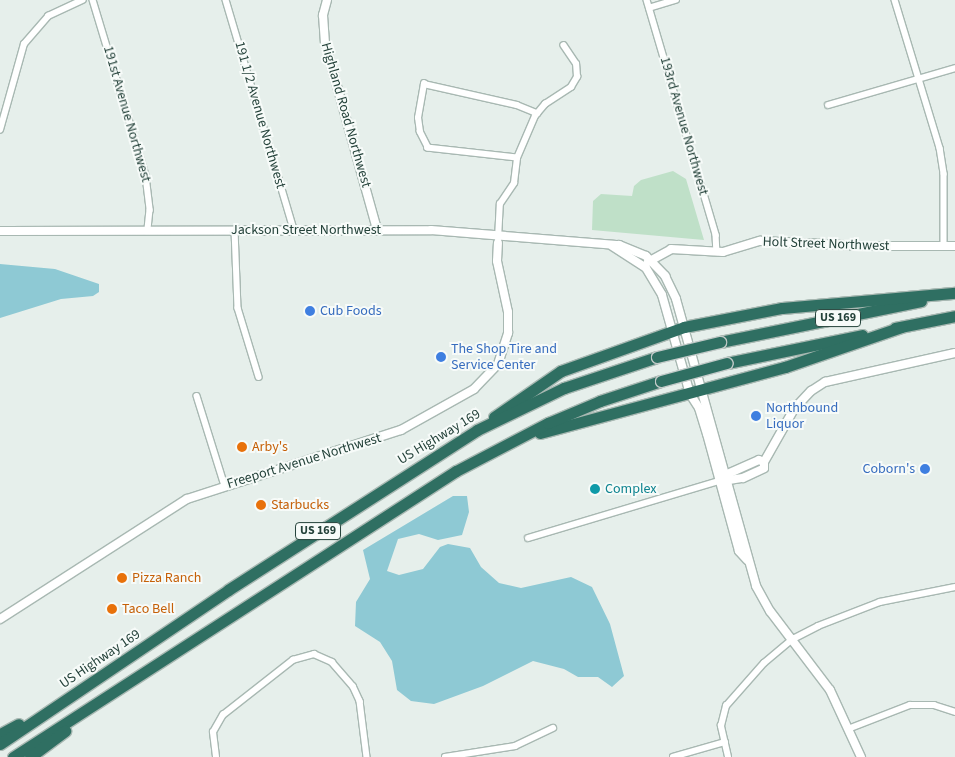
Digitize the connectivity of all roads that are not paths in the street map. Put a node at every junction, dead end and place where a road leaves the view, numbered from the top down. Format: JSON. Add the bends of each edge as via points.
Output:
{"nodes":[{"id":1,"x":82,"y":0,"type":"edge"},
{"id":2,"x":93,"y":0,"type":"edge"},
{"id":3,"x":226,"y":0,"type":"edge"},
{"id":4,"x":327,"y":0,"type":"edge"},
{"id":5,"x":647,"y":0,"type":"edge"},
{"id":6,"x":676,"y":0,"type":"edge"},
{"id":7,"x":895,"y":0,"type":"edge"},
{"id":8,"x":650,"y":8,"type":"junction"},
{"id":9,"x":564,"y":46,"type":"dead end"},
{"id":10,"x":955,"y":68,"type":"edge"},
{"id":11,"x":919,"y":78,"type":"junction"},
{"id":12,"x":828,"y":105,"type":"dead end"},
{"id":13,"x":537,"y":113,"type":"junction"},
{"id":14,"x":0,"y":130,"type":"edge"},
{"id":15,"x":517,"y":158,"type":"junction"},
{"id":16,"x":294,"y":229,"type":"junction"},
{"id":17,"x":377,"y":229,"type":"junction"},
{"id":18,"x":148,"y":230,"type":"junction"},
{"id":19,"x":235,"y":230,"type":"junction"},
{"id":20,"x":0,"y":231,"type":"edge"},
{"id":21,"x":498,"y":240,"type":"junction"},
{"id":22,"x":612,"y":246,"type":"junction"},
{"id":23,"x":955,"y":246,"type":"edge"},
{"id":24,"x":944,"y":247,"type":"junction"},
{"id":25,"x":717,"y":252,"type":"junction"},
{"id":26,"x":651,"y":260,"type":"junction"},
{"id":27,"x":643,"y":266,"type":"junction"},
{"id":28,"x":955,"y":293,"type":"edge"},
{"id":29,"x":955,"y":316,"type":"edge"},
{"id":30,"x":684,"y":327,"type":"junction"},
{"id":31,"x":901,"y":327,"type":"junction"},
{"id":32,"x":672,"y":330,"type":"junction"},
{"id":33,"x":955,"y":353,"type":"edge"},
{"id":34,"x":259,"y":377,"type":"dead end"},
{"id":35,"x":702,"y":391,"type":"junction"},
{"id":36,"x":690,"y":394,"type":"junction"},
{"id":37,"x":197,"y":396,"type":"dead end"},
{"id":38,"x":477,"y":430,"type":"junction"},
{"id":39,"x":487,"y":453,"type":"junction"},
{"id":40,"x":764,"y":462,"type":"junction"},
{"id":41,"x":725,"y":474,"type":"junction"},
{"id":42,"x":719,"y":480,"type":"junction"},
{"id":43,"x":728,"y":482,"type":"junction"},
{"id":44,"x":225,"y":486,"type":"junction"},
{"id":45,"x":528,"y":538,"type":"dead end"},
{"id":46,"x":747,"y":560,"type":"junction"},
{"id":47,"x":955,"y":587,"type":"edge"},
{"id":48,"x":0,"y":619,"type":"edge"},
{"id":49,"x":794,"y":639,"type":"junction"},
{"id":50,"x":74,"y":695,"type":"junction"},
{"id":51,"x":104,"y":698,"type":"junction"},
{"id":52,"x":955,"y":712,"type":"edge"},
{"id":53,"x":553,"y":728,"type":"dead end"},
{"id":54,"x":848,"y":729,"type":"junction"},
{"id":55,"x":0,"y":734,"type":"edge"},
{"id":56,"x":724,"y":742,"type":"junction"},
{"id":57,"x":0,"y":744,"type":"edge"},
{"id":58,"x":13,"y":757,"type":"edge"},
{"id":59,"x":30,"y":757,"type":"edge"},
{"id":60,"x":216,"y":757,"type":"edge"},
{"id":61,"x":367,"y":757,"type":"edge"},
{"id":62,"x":445,"y":757,"type":"edge"},
{"id":63,"x":673,"y":757,"type":"edge"},
{"id":64,"x":728,"y":757,"type":"edge"},
{"id":65,"x":861,"y":757,"type":"edge"}],
"edges":[{"from":1,"to":14,"type":"street","via":[[48,16],[24,44]]},
{"from":2,"to":18,"type":"street","name":"191st Avenue Northwest","via":[[146,176],[150,210]]},
{"from":3,"to":16,"type":"street","name":"191 1/2 Avenue Northwest"},
{"from":4,"to":17,"type":"street","name":"Highland Road Northwest","via":[[323,15],[325,43]]},
{"from":5,"to":8,"type":"street","name":"193rd Avenue Northwest"},
{"from":6,"to":8,"type":"street"},
{"from":7,"to":11,"type":"street"},
{"from":8,"to":25,"type":"street","name":"193rd Avenue Northwest","via":[[716,235]]},
{"from":9,"to":13,"type":"street","via":[[576,64],[577,76],[571,87]]},
{"from":10,"to":11,"type":"street"},
{"from":11,"to":12,"type":"street"},
{"from":11,"to":24,"type":"street","via":[[942,161]]},
{"from":13,"to":15,"type":"street"},
{"from":13,"to":15,"type":"street","via":[[517,105],[424,84],[418,118],[420,132],[428,148]]},
{"from":15,"to":21,"type":"street","via":[[514,183],[500,204]]},
{"from":16,"to":17,"type":"street","name":"Jackson Street Northwest"},
{"from":16,"to":19,"type":"street","name":"Jackson Street Northwest"},
{"from":17,"to":21,"type":"street","name":"Jackson Street Northwest"},
{"from":18,"to":19,"type":"street","name":"Jackson Street Northwest"},
{"from":18,"to":20,"type":"street","name":"Jackson Street Northwest"},
{"from":19,"to":34,"type":"street","via":[[238,308]]},
{"from":21,"to":22,"type":"street","name":"Jackson Street Northwest"},
{"from":21,"to":44,"type":"street","name":"Freeport Avenue Northwest","via":[[497,261],[508,312],[508,334],[498,364],[484,382],[401,430]]},
{"from":22,"to":26,"type":"street","name":"Jackson Street Northwest","via":[[630,248]]},
{"from":22,"to":27,"type":"street","name":"Jackson Street Northwest"},
{"from":23,"to":24,"type":"street","name":"Holt Street Northwest"},
{"from":24,"to":25,"type":"street","name":"Holt Street Northwest","via":[[760,241]]},
{"from":25,"to":26,"type":"street","name":"Holt Street Northwest","via":[[671,249]]},
{"from":26,"to":27,"type":"street","name":"Holt Street Northwest"},
{"from":26,"to":30,"type":"street","name":"Jackson Street Northwest","via":[[669,282]]},
{"from":27,"to":32,"type":"street","name":"Jackson Street Northwest","via":[[659,288]]},
{"from":28,"to":30,"type":"highway","via":[[782,308]]},
{"from":28,"to":38,"type":"highway","name":"US Highway 169","number":"US 169","bridge":true,"via":[[657,357],[564,388]]},
{"from":29,"to":31,"type":"highway","number":"US 169"},
{"from":30,"to":32,"type":"highway"},
{"from":30,"to":35,"type":"street","name":"Jackson Street Northwest"},
{"from":31,"to":35,"type":"highway","via":[[830,353]]},
{"from":31,"to":39,"type":"highway","number":"US 169","bridge":true,"via":[[661,381],[573,412]]},
{"from":32,"to":36,"type":"street","name":"Jackson Street Northwest"},
{"from":32,"to":38,"type":"highway","via":[[561,371]]},
{"from":33,"to":40,"type":"street","via":[[826,382],[811,391],[794,409]]},
{"from":35,"to":36,"type":"highway"},
{"from":35,"to":41,"type":"street"},
{"from":36,"to":39,"type":"highway","via":[[538,433]]},
{"from":36,"to":42,"type":"street","via":[[699,408]]},
{"from":37,"to":44,"type":"street"},
{"from":38,"to":50,"type":"highway","name":"US Highway 169","number":"US 169","via":[[228,590]]},
{"from":39,"to":51,"type":"highway","number":"US 169"},
{"from":40,"to":41,"type":"street","via":[[758,460]]},
{"from":40,"to":43,"type":"street","via":[[764,468]]},
{"from":41,"to":42,"type":"street"},
{"from":41,"to":43,"type":"street"},
{"from":42,"to":43,"type":"street"},
{"from":42,"to":45,"type":"street"},
{"from":42,"to":46,"type":"street","via":[[739,551]]},
{"from":43,"to":46,"type":"street","via":[[747,547]]},
{"from":44,"to":48,"type":"street","name":"Freeport Avenue Northwest","via":[[177,505]]},
{"from":46,"to":49,"type":"street","via":[[764,603]]},
{"from":47,"to":49,"type":"street","via":[[880,602],[810,629]]},
{"from":49,"to":54,"type":"street","via":[[830,690]]},
{"from":49,"to":56,"type":"street","via":[[764,663],[726,706],[721,719]]},
{"from":50,"to":55,"type":"highway"},
{"from":50,"to":57,"type":"highway","name":"US Highway 169","number":"US 169"},
{"from":51,"to":58,"type":"highway","number":"US 169"},
{"from":51,"to":59,"type":"highway"},
{"from":52,"to":54,"type":"street","via":[[934,705],[910,705]]},
{"from":53,"to":62,"type":"street","via":[[515,746]]},
{"from":54,"to":65,"type":"street"},
{"from":56,"to":63,"type":"street"},
{"from":56,"to":64,"type":"street"},
{"from":60,"to":61,"type":"street","via":[[213,732],[223,715],[293,660],[314,654],[332,662],[353,686],[360,701]]}]}
